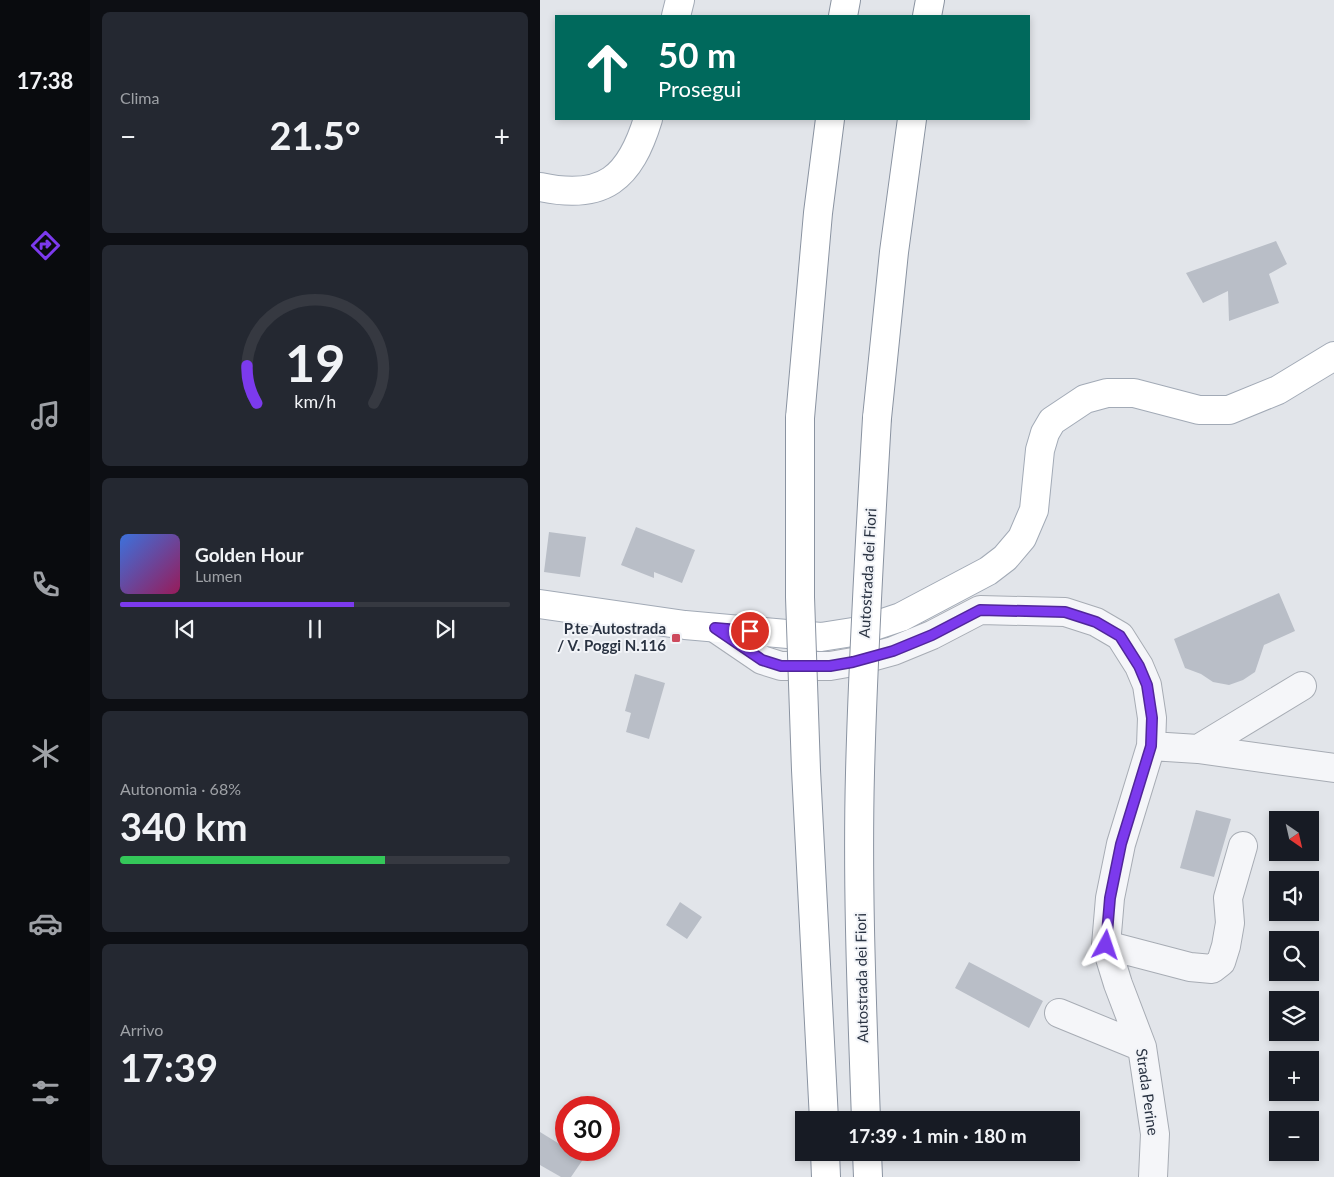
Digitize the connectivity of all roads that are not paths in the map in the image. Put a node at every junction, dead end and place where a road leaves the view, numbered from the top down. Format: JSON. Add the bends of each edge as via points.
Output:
{"nodes":[{"id":1,"x":680,"y":0,"type":"edge"},
{"id":2,"x":846,"y":0,"type":"edge"},
{"id":3,"x":930,"y":0,"type":"edge"},
{"id":4,"x":676,"y":15,"type":"edge"},
{"id":5,"x":843,"y":15,"type":"edge"},
{"id":6,"x":927,"y":15,"type":"edge"},
{"id":7,"x":648,"y":120,"type":"edge"},
{"id":8,"x":830,"y":120,"type":"edge"},
{"id":9,"x":912,"y":120,"type":"edge"},
{"id":10,"x":540,"y":187,"type":"edge"},
{"id":11,"x":1334,"y":356,"type":"edge"},
{"id":12,"x":540,"y":604,"type":"edge"},
{"id":13,"x":715,"y":628,"type":"junction"},
{"id":14,"x":1302,"y":686,"type":"dead end"},
{"id":15,"x":1151,"y":746,"type":"junction"},
{"id":16,"x":1198,"y":749,"type":"junction"},
{"id":17,"x":1334,"y":768,"type":"edge"},
{"id":18,"x":1243,"y":846,"type":"dead end"},
{"id":19,"x":1106,"y":945,"type":"junction"},
{"id":20,"x":1059,"y":1013,"type":"dead end"},
{"id":21,"x":1142,"y":1047,"type":"junction"},
{"id":22,"x":824,"y":1111,"type":"edge"},
{"id":23,"x":866,"y":1111,"type":"edge"},
{"id":24,"x":825,"y":1161,"type":"edge"},
{"id":25,"x":868,"y":1161,"type":"edge"},
{"id":26,"x":826,"y":1177,"type":"edge"},
{"id":27,"x":868,"y":1177,"type":"edge"},
{"id":28,"x":1152,"y":1177,"type":"edge"}],
"edges":[{"from":1,"to":4,"type":"main road"},
{"from":2,"to":5,"type":"main road"},
{"from":3,"to":6,"type":"main road"},
{"from":7,"to":10,"type":"main road","via":[[640,145],[628,166],[608,184],[582,190]]},
{"from":8,"to":22,"type":"main road","bridge":true,"via":[[818,213],[800,418],[800,597]]},
{"from":9,"to":23,"type":"main road","name":"Autostrada dei Fiori","bridge":true,"via":[[877,418],[866,593],[860,774],[860,950]]},
{"from":11,"to":13,"type":"main road","via":[[1278,390],[1229,410],[1199,410],[1134,393],[1107,393],[1085,399],[1052,421],[1045,433],[1040,450],[1034,510],[1022,538],[1005,558],[988,571],[901,617],[821,637]]},
{"from":12,"to":13,"type":"main road"},
{"from":13,"to":15,"type":"street","name":"Strada Perine","via":[[762,660],[781,666],[816,666],[853,662],[893,651],[980,610],[1065,612],[1096,622],[1120,636],[1147,685],[1152,718]]},
{"from":14,"to":16,"type":"street"},
{"from":15,"to":16,"type":"street"},
{"from":15,"to":19,"type":"street","name":"Strada Perine","via":[[1121,844],[1110,898]]},
{"from":16,"to":17,"type":"street"},
{"from":18,"to":19,"type":"street","via":[[1228,898],[1230,923],[1226,946],[1221,962],[1212,969],[1190,967]]},
{"from":19,"to":21,"type":"street","name":"Strada Perine"},
{"from":20,"to":21,"type":"street"},
{"from":21,"to":28,"type":"street","name":"Strada Perine","via":[[1155,1134]]},
{"from":24,"to":26,"type":"main road"},
{"from":25,"to":27,"type":"main road"}]}
